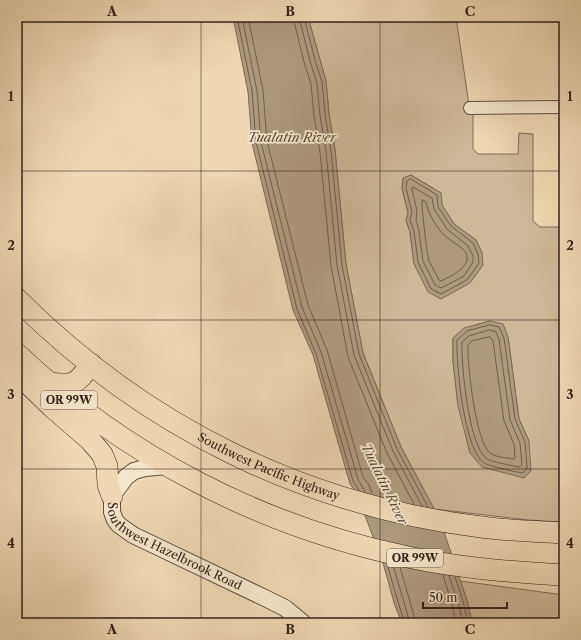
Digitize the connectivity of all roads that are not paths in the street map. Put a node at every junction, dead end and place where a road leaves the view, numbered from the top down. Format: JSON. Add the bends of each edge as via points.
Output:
{"nodes":[{"id":1,"x":564,"y":106,"type":"edge"},
{"id":2,"x":470,"y":108,"type":"dead end"},
{"id":3,"x":17,"y":299,"type":"edge"},
{"id":4,"x":17,"y":354,"type":"edge"},
{"id":5,"x":91,"y":364,"type":"junction"},
{"id":6,"x":17,"y":373,"type":"edge"},
{"id":7,"x":49,"y":383,"type":"junction"},
{"id":8,"x":166,"y":466,"type":"junction"},
{"id":9,"x":112,"y":496,"type":"junction"},
{"id":10,"x":564,"y":533,"type":"edge"},
{"id":11,"x":564,"y":575,"type":"edge"},
{"id":12,"x":303,"y":623,"type":"edge"}],
"edges":[{"from":1,"to":2,"type":"street"},
{"from":3,"to":5,"type":"highway","name":"Southwest Pacific Highway","number":"OR 99W"},
{"from":4,"to":7,"type":"highway","number":"OR 99W"},
{"from":5,"to":7,"type":"highway","via":[[79,380],[73,383]]},
{"from":5,"to":10,"type":"highway","name":"Southwest Pacific Highway","number":"OR 99W","via":[[163,416],[199,436],[270,471],[343,498],[401,513],[471,526]]},
{"from":6,"to":9,"type":"highway","via":[[102,454],[107,466],[108,485]]},
{"from":7,"to":8,"type":"highway","number":"OR 99W","via":[[93,418]]},
{"from":8,"to":9,"type":"street","name":"Southwest Hazelbrook Road","via":[[134,471],[126,477]]},
{"from":8,"to":11,"type":"highway","number":"OR 99W","via":[[221,495],[301,528],[347,542],[407,557],[480,569]]},
{"from":9,"to":12,"type":"street","name":"Southwest Hazelbrook Road","via":[[115,520],[127,531],[285,608]]}]}
